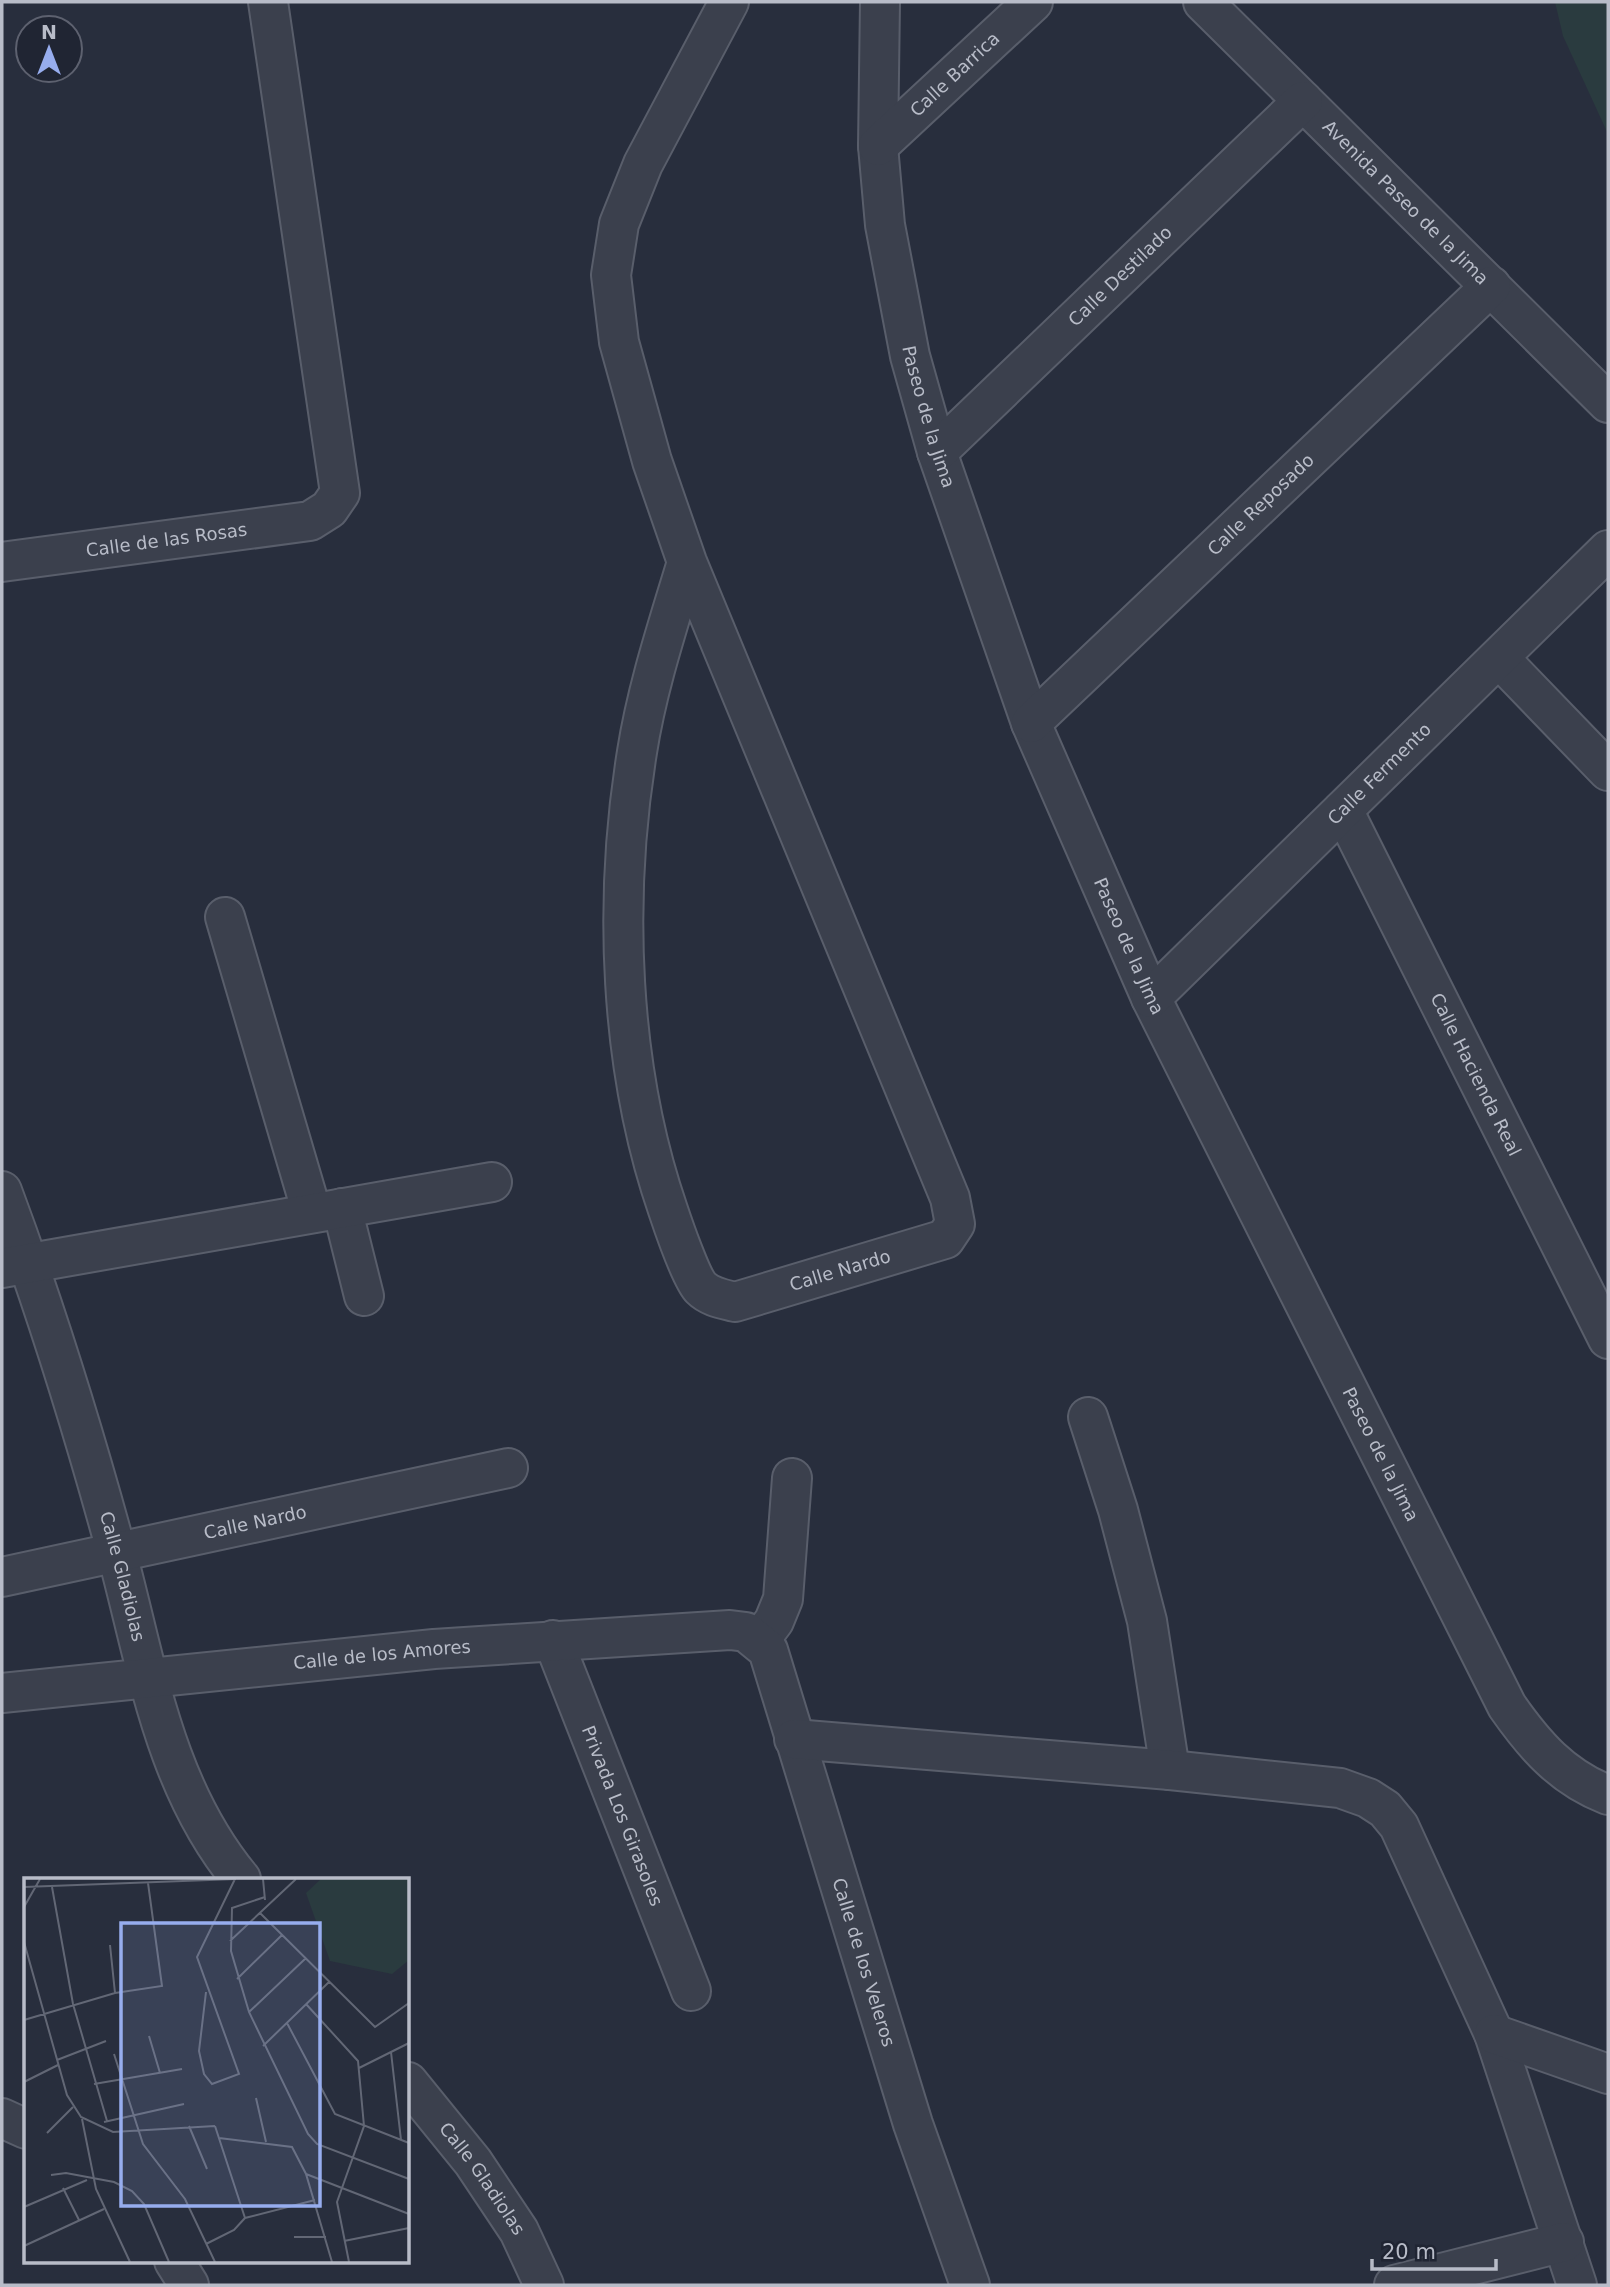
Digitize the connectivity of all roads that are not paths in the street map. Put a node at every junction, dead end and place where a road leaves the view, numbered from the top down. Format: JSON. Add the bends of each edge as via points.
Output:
{"nodes":[{"id":1,"x":268,"y":2,"type":"edge"},
{"id":2,"x":729,"y":2,"type":"edge"},
{"id":3,"x":880,"y":2,"type":"edge"},
{"id":4,"x":1033,"y":2,"type":"edge"},
{"id":5,"x":1203,"y":2,"type":"edge"},
{"id":6,"x":1303,"y":101,"type":"junction"},
{"id":7,"x":878,"y":146,"type":"junction"},
{"id":8,"x":1491,"y":286,"type":"junction"},
{"id":9,"x":1608,"y":403,"type":"edge"},
{"id":10,"x":937,"y":452,"type":"junction"},
{"id":11,"x":1608,"y":550,"type":"edge"},
{"id":12,"x":2,"y":562,"type":"edge"},
{"id":13,"x":687,"y":562,"type":"junction"},
{"id":14,"x":1499,"y":658,"type":"junction"},
{"id":15,"x":1031,"y":723,"type":"junction"},
{"id":16,"x":1608,"y":771,"type":"edge"},
{"id":17,"x":1343,"y":810,"type":"junction"},
{"id":18,"x":225,"y":917,"type":"dead end"},
{"id":19,"x":1151,"y":998,"type":"junction"},
{"id":20,"x":492,"y":1182,"type":"dead end"},
{"id":21,"x":2,"y":1191,"type":"edge"},
{"id":22,"x":327,"y":1211,"type":"junction"},
{"id":23,"x":15,"y":1266,"type":"edge"},
{"id":24,"x":364,"y":1296,"type":"dead end"},
{"id":25,"x":1608,"y":1339,"type":"edge"},
{"id":26,"x":1088,"y":1417,"type":"dead end"},
{"id":27,"x":508,"y":1468,"type":"dead end"},
{"id":28,"x":792,"y":1478,"type":"dead end"},
{"id":29,"x":117,"y":1553,"type":"junction"},
{"id":30,"x":2,"y":1577,"type":"edge"},
{"id":31,"x":553,"y":1640,"type":"junction"},
{"id":32,"x":760,"y":1641,"type":"junction"},
{"id":33,"x":147,"y":1676,"type":"junction"},
{"id":34,"x":2,"y":1693,"type":"edge"},
{"id":35,"x":794,"y":1739,"type":"junction"},
{"id":36,"x":1170,"y":1770,"type":"junction"},
{"id":37,"x":1608,"y":1795,"type":"edge"},
{"id":38,"x":240,"y":1878,"type":"edge"},
{"id":39,"x":691,"y":1991,"type":"dead end"},
{"id":40,"x":1494,"y":2034,"type":"junction"},
{"id":41,"x":1608,"y":2074,"type":"edge"},
{"id":42,"x":410,"y":2084,"type":"edge"},
{"id":43,"x":2,"y":2119,"type":"edge"},
{"id":44,"x":24,"y":2128,"type":"edge"},
{"id":45,"x":1564,"y":2242,"type":"junction"},
{"id":46,"x":175,"y":2262,"type":"edge"},
{"id":47,"x":189,"y":2285,"type":"edge"},
{"id":48,"x":544,"y":2285,"type":"edge"},
{"id":49,"x":970,"y":2285,"type":"edge"},
{"id":50,"x":1394,"y":2285,"type":"edge"},
{"id":51,"x":1577,"y":2285,"type":"edge"}],
"edges":[{"from":1,"to":12,"type":"street","name":"Calle de las Rosas","via":[[340,492],[329,509],[310,521]]},
{"from":2,"to":13,"type":"street","via":[[643,164],[619,224],[611,275],[619,342],[652,461]]},
{"from":3,"to":7,"type":"street","name":"Paseo de la Jima"},
{"from":4,"to":7,"type":"street","name":"Calle Barrica"},
{"from":5,"to":6,"type":"street","name":"Avenida Paseo de la Jima"},
{"from":6,"to":8,"type":"street","name":"Avenida Paseo de la Jima"},
{"from":6,"to":10,"type":"street","name":"Calle Destilado"},
{"from":7,"to":10,"type":"street","name":"Paseo de la Jima","via":[[885,225],[909,356]]},
{"from":8,"to":9,"type":"street","name":"Avenida Paseo de la Jima"},
{"from":8,"to":15,"type":"street","name":"Calle Reposado"},
{"from":10,"to":15,"type":"street","name":"Paseo de la Jima"},
{"from":11,"to":14,"type":"street","name":"Calle Fermento"},
{"from":13,"to":13,"type":"street","name":"Calle Nardo","via":[[659,654],[637,752],[623,894],[629,1034],[655,1172],[700,1287],[718,1298],[735,1301],[944,1239],[955,1224],[950,1198]]},
{"from":14,"to":16,"type":"street"},
{"from":14,"to":17,"type":"street","name":"Calle Fermento"},
{"from":15,"to":19,"type":"street","name":"Paseo de la Jima"},
{"from":17,"to":19,"type":"street","name":"Calle Fermento"},
{"from":17,"to":25,"type":"street","name":"Calle Hacienda Real"},
{"from":18,"to":22,"type":"street"},
{"from":19,"to":37,"type":"street","name":"Paseo de la Jima","via":[[1507,1706],[1554,1765]]},
{"from":20,"to":22,"type":"street"},
{"from":21,"to":23,"type":"street","name":"Calle Gladiolas"},
{"from":22,"to":23,"type":"street"},
{"from":22,"to":24,"type":"street"},
{"from":23,"to":29,"type":"street","name":"Calle Gladiolas","via":[[73,1397]]},
{"from":26,"to":36,"type":"street","via":[[1147,1621]]},
{"from":27,"to":29,"type":"street","name":"Calle Nardo"},
{"from":28,"to":32,"type":"street","via":[[783,1599]]},
{"from":29,"to":30,"type":"street","name":"Calle Nardo"},
{"from":29,"to":33,"type":"street","name":"Calle Gladiolas"},
{"from":31,"to":32,"type":"street","name":"Calle de los Amores","via":[[730,1630],[746,1632]]},
{"from":31,"to":33,"type":"street","name":"Calle de los Amores"},
{"from":31,"to":39,"type":"street","name":"Privada Los Girasoles"},
{"from":32,"to":35,"type":"street","name":"Calle de los Veleros","via":[[768,1650]]},
{"from":33,"to":34,"type":"street","name":"Calle de los Amores"},
{"from":33,"to":38,"type":"street","name":"Calle Gladiolas","via":[[182,1785],[204,1827]]},
{"from":35,"to":36,"type":"street"},
{"from":35,"to":49,"type":"street","name":"Calle de los Veleros","via":[[913,2124]]},
{"from":36,"to":40,"type":"street","via":[[1340,1788],[1385,1810],[1398,1826]]},
{"from":40,"to":41,"type":"street"},
{"from":40,"to":45,"type":"street"},
{"from":42,"to":48,"type":"street","name":"Calle Gladiolas","via":[[473,2162],[519,2231]]},
{"from":43,"to":44,"type":"street"},
{"from":45,"to":50,"type":"street"},
{"from":45,"to":51,"type":"street"},
{"from":46,"to":47,"type":"street"}]}
